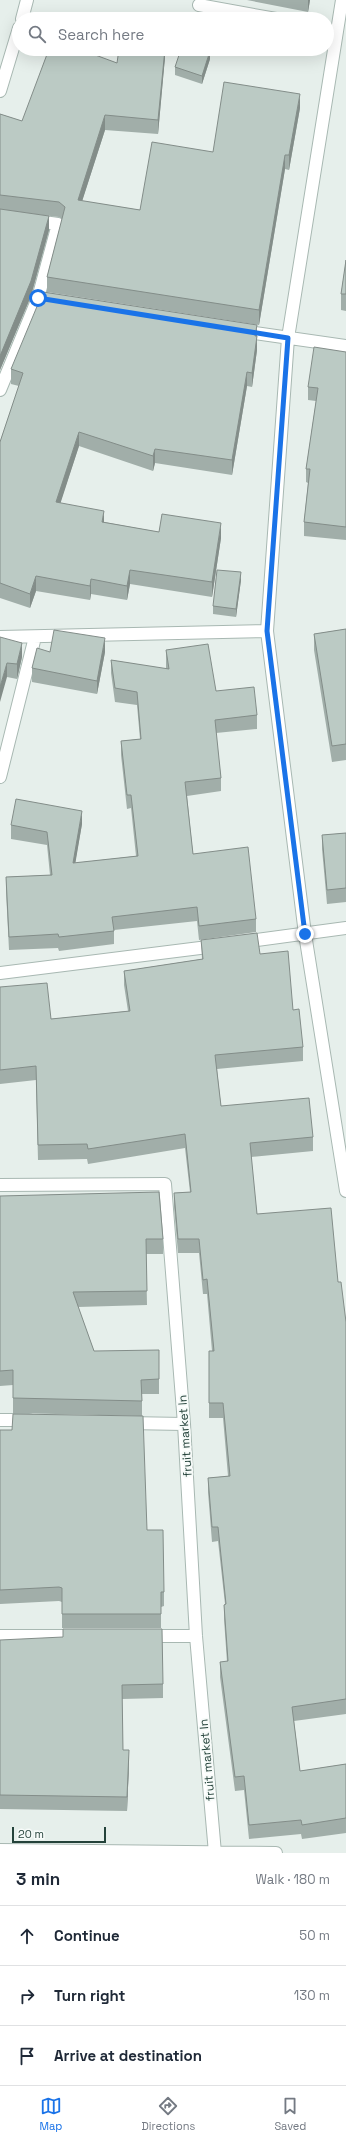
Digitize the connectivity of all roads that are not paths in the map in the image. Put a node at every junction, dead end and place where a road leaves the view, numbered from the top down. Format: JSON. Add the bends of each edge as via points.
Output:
{"nodes":[{"id":1,"x":27,"y":0,"type":"edge"},
{"id":2,"x":342,"y":0,"type":"edge"},
{"id":3,"x":199,"y":4,"type":"dead end"},
{"id":4,"x":24,"y":12,"type":"edge"},
{"id":5,"x":240,"y":12,"type":"edge"},
{"id":6,"x":337,"y":30,"type":"edge"},
{"id":7,"x":334,"y":49,"type":"edge"},
{"id":8,"x":12,"y":51,"type":"edge"},
{"id":9,"x":333,"y":56,"type":"edge"},
{"id":10,"x":0,"y":91,"type":"edge"},
{"id":11,"x":0,"y":216,"type":"edge"},
{"id":12,"x":38,"y":298,"type":"junction"},
{"id":13,"x":70,"y":303,"type":"edge"},
{"id":14,"x":226,"y":328,"type":"edge"},
{"id":15,"x":288,"y":338,"type":"junction"},
{"id":16,"x":346,"y":346,"type":"edge"},
{"id":17,"x":0,"y":390,"type":"edge"},
{"id":18,"x":267,"y":631,"type":"junction"},
{"id":19,"x":35,"y":637,"type":"junction"},
{"id":20,"x":0,"y":638,"type":"edge"},
{"id":21,"x":0,"y":777,"type":"edge"},
{"id":22,"x":346,"y":928,"type":"edge"},
{"id":23,"x":305,"y":934,"type":"junction"},
{"id":24,"x":0,"y":973,"type":"edge"},
{"id":25,"x":0,"y":1185,"type":"edge"},
{"id":26,"x":346,"y":1191,"type":"edge"},
{"id":27,"x":0,"y":1420,"type":"edge"},
{"id":28,"x":38,"y":1421,"type":"edge"},
{"id":29,"x":115,"y":1422,"type":"edge"},
{"id":30,"x":184,"y":1424,"type":"junction"},
{"id":31,"x":0,"y":1636,"type":"edge"},
{"id":32,"x":94,"y":1636,"type":"edge"},
{"id":33,"x":134,"y":1636,"type":"edge"},
{"id":34,"x":196,"y":1636,"type":"junction"},
{"id":35,"x":0,"y":1850,"type":"edge"},
{"id":36,"x":214,"y":1852,"type":"edge"},
{"id":37,"x":276,"y":1853,"type":"edge"}],
"edges":[{"from":1,"to":4,"type":"street"},
{"from":2,"to":6,"type":"street"},
{"from":3,"to":5,"type":"street"},
{"from":6,"to":7,"type":"street"},
{"from":8,"to":10,"type":"street"},
{"from":9,"to":15,"type":"street"},
{"from":11,"to":12,"type":"street","via":[[58,224]]},
{"from":12,"to":13,"type":"street"},
{"from":12,"to":17,"type":"street"},
{"from":14,"to":15,"type":"street"},
{"from":15,"to":16,"type":"street"},
{"from":15,"to":18,"type":"street"},
{"from":18,"to":19,"type":"street"},
{"from":18,"to":23,"type":"street"},
{"from":19,"to":20,"type":"street"},
{"from":19,"to":21,"type":"street"},
{"from":22,"to":23,"type":"street"},
{"from":23,"to":24,"type":"street"},
{"from":23,"to":26,"type":"street"},
{"from":25,"to":30,"type":"street","name":"fruit market ln","via":[[165,1184]]},
{"from":27,"to":28,"type":"street"},
{"from":29,"to":30,"type":"street"},
{"from":30,"to":34,"type":"street","name":"fruit market ln"},
{"from":31,"to":32,"type":"street"},
{"from":33,"to":34,"type":"street"},
{"from":34,"to":36,"type":"street","name":"fruit market ln"},
{"from":35,"to":36,"type":"street"},
{"from":36,"to":37,"type":"street"}]}
